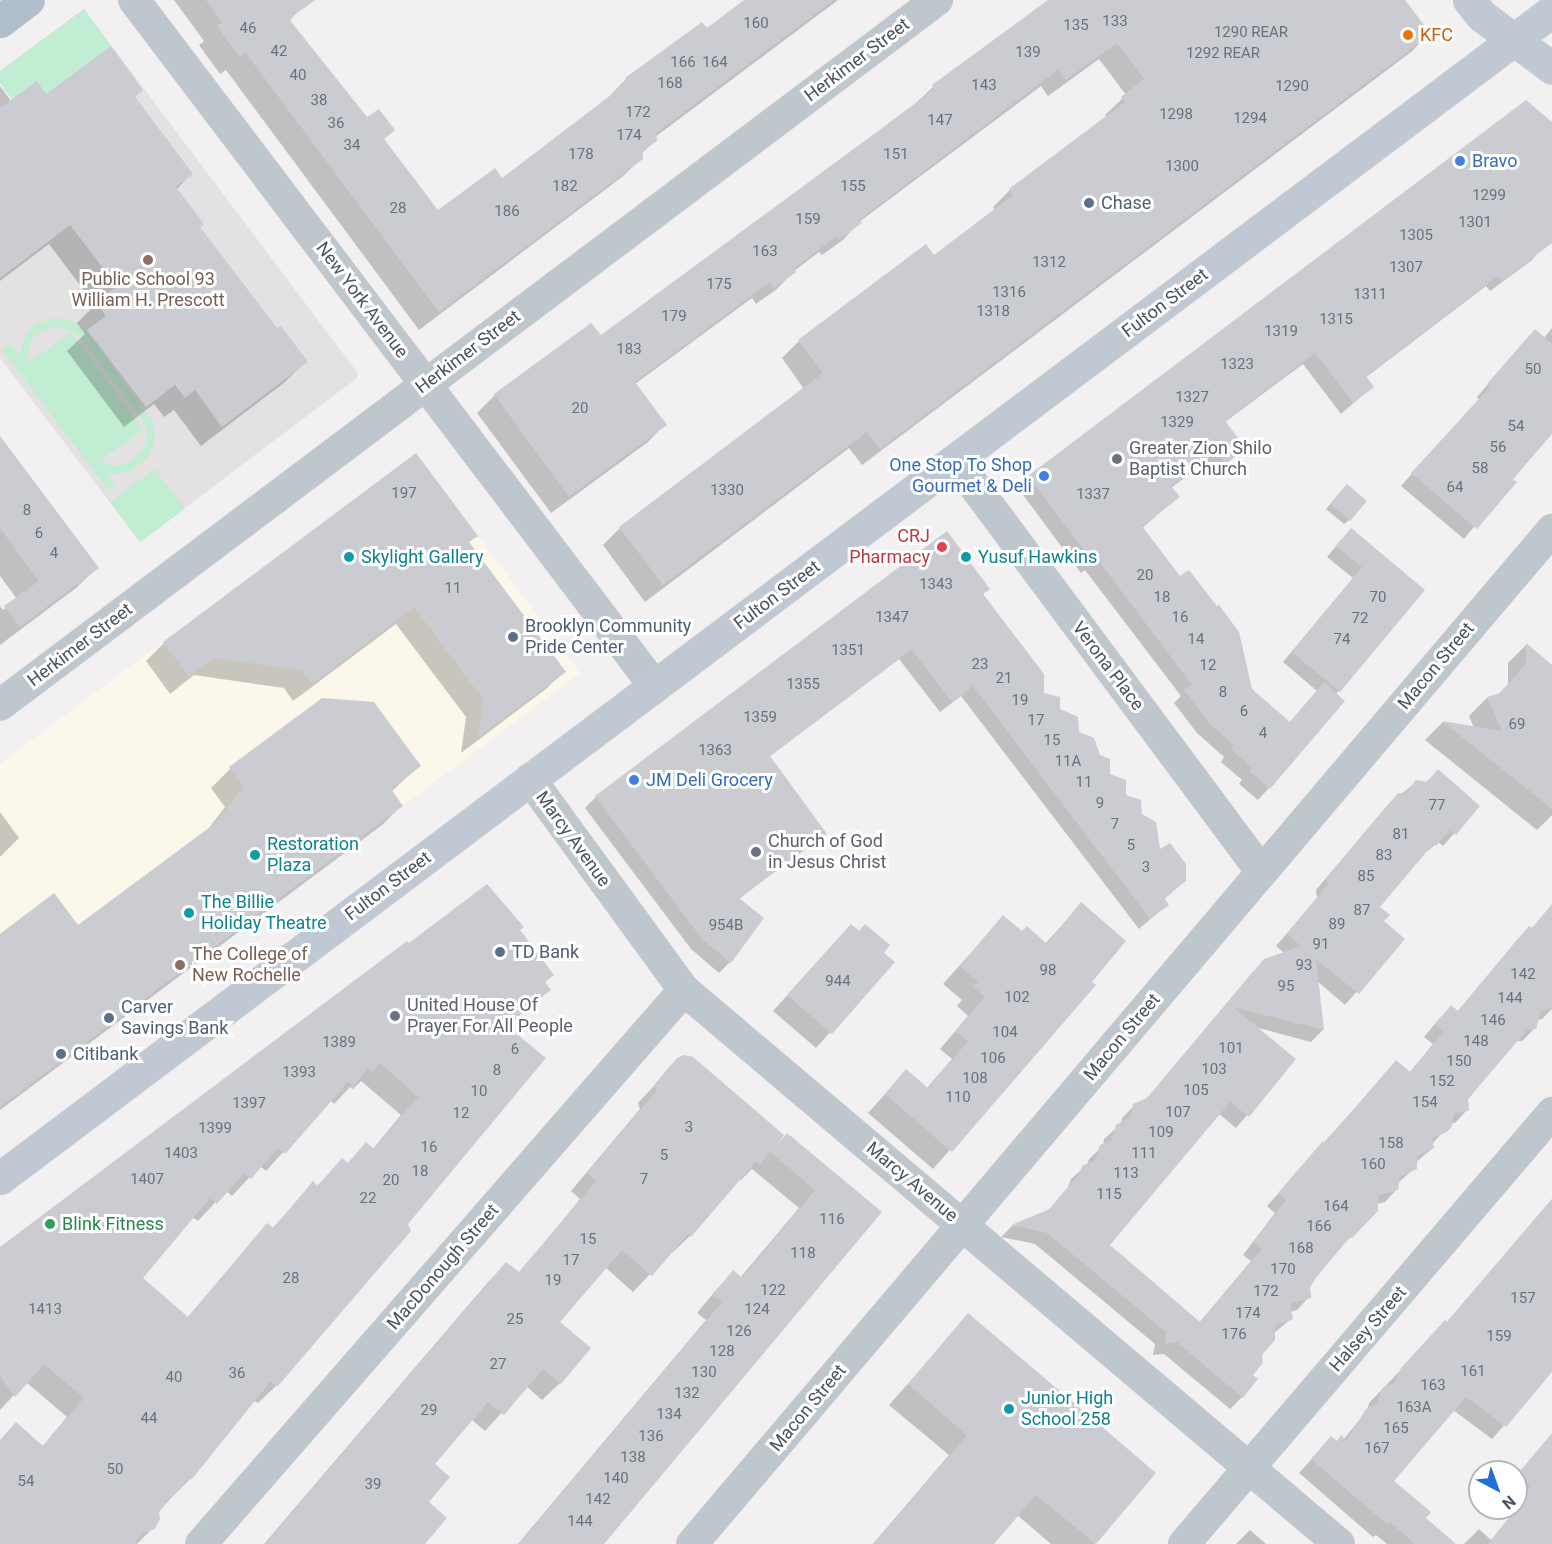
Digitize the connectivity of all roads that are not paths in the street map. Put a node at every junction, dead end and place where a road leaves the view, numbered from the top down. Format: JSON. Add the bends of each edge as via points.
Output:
{"nodes":[{"id":1,"x":28,"y":0,"type":"edge"},
{"id":2,"x":134,"y":0,"type":"edge"},
{"id":3,"x":937,"y":0,"type":"edge"},
{"id":4,"x":1469,"y":0,"type":"edge"},
{"id":5,"x":1552,"y":11,"type":"edge"},
{"id":6,"x":0,"y":21,"type":"edge"},
{"id":7,"x":1514,"y":40,"type":"junction"},
{"id":8,"x":1552,"y":68,"type":"edge"},
{"id":9,"x":426,"y":384,"type":"junction"},
{"id":10,"x":955,"y":460,"type":"junction"},
{"id":11,"x":1552,"y":530,"type":"edge"},
{"id":12,"x":655,"y":687,"type":"junction"},
{"id":13,"x":0,"y":705,"type":"edge"},
{"id":14,"x":530,"y":779,"type":"junction"},
{"id":15,"x":1261,"y":872,"type":"junction"},
{"id":16,"x":684,"y":990,"type":"junction"},
{"id":17,"x":1552,"y":1113,"type":"edge"},
{"id":18,"x":0,"y":1178,"type":"edge"},
{"id":19,"x":964,"y":1225,"type":"junction"},
{"id":20,"x":1249,"y":1467,"type":"junction"},
{"id":21,"x":201,"y":1544,"type":"edge"},
{"id":22,"x":692,"y":1544,"type":"edge"},
{"id":23,"x":1184,"y":1544,"type":"edge"},
{"id":24,"x":1339,"y":1544,"type":"edge"}],
"edges":[{"from":1,"to":6,"type":"main road"},
{"from":2,"to":9,"type":"street","name":"New York Avenue"},
{"from":3,"to":9,"type":"street","name":"Herkimer Street"},
{"from":4,"to":7,"type":"main road","via":[[1482,16]]},
{"from":5,"to":7,"type":"main road","name":"Fulton Street"},
{"from":7,"to":8,"type":"main road"},
{"from":7,"to":10,"type":"main road","name":"Fulton Street"},
{"from":9,"to":12,"type":"street","name":"New York Avenue"},
{"from":9,"to":13,"type":"street","name":"Herkimer Street"},
{"from":10,"to":12,"type":"main road","name":"Fulton Street"},
{"from":10,"to":15,"type":"street","name":"Verona Place"},
{"from":11,"to":15,"type":"street","name":"Macon Street"},
{"from":12,"to":14,"type":"main road","name":"Fulton Street"},
{"from":14,"to":16,"type":"street","name":"Marcy Avenue"},
{"from":14,"to":18,"type":"main road","name":"Fulton Street"},
{"from":15,"to":19,"type":"street","name":"Macon Street"},
{"from":16,"to":19,"type":"street","name":"Marcy Avenue"},
{"from":16,"to":21,"type":"street","name":"MacDonough Street"},
{"from":17,"to":20,"type":"street","name":"Halsey Street"},
{"from":19,"to":20,"type":"street","name":"Marcy Avenue"},
{"from":19,"to":22,"type":"street","name":"Macon Street"},
{"from":20,"to":23,"type":"street","name":"Halsey Street"},
{"from":20,"to":24,"type":"street","name":"Marcy Avenue"}]}
